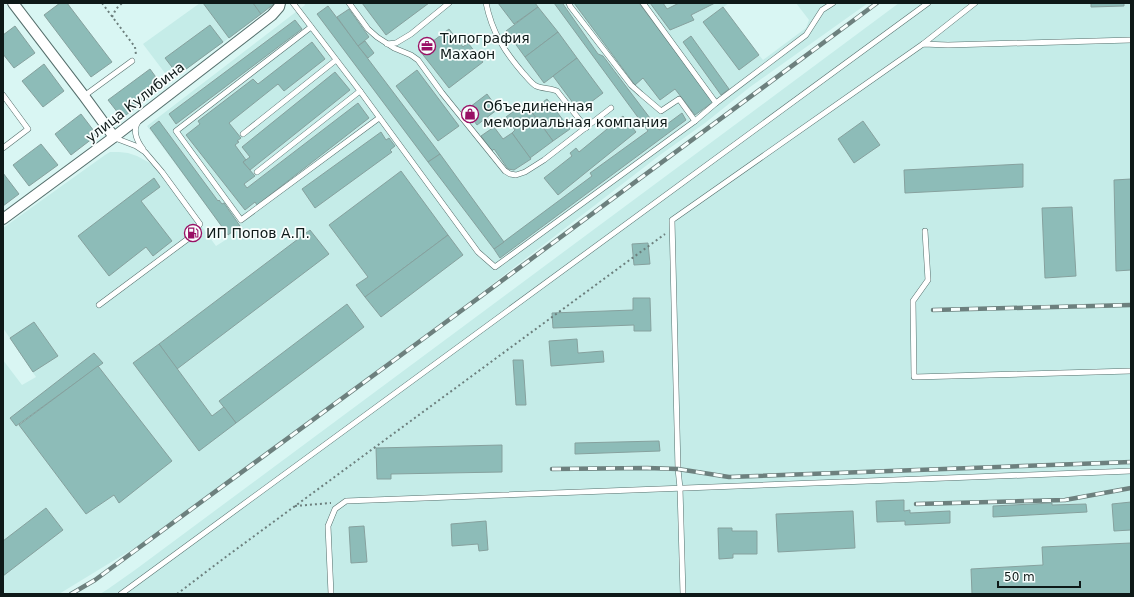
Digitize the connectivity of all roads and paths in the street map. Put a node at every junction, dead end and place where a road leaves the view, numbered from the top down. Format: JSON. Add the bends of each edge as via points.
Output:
{"nodes":[{"id":1,"x":102,"y":3,"type":"edge"},
{"id":2,"x":122,"y":3,"type":"edge"},
{"id":3,"x":280,"y":3,"type":"edge"},
{"id":4,"x":293,"y":3,"type":"edge"},
{"id":5,"x":349,"y":3,"type":"edge"},
{"id":6,"x":450,"y":3,"type":"edge"},
{"id":7,"x":486,"y":3,"type":"edge"},
{"id":8,"x":569,"y":3,"type":"edge"},
{"id":9,"x":643,"y":3,"type":"edge"},
{"id":10,"x":833,"y":3,"type":"edge"},
{"id":11,"x":928,"y":3,"type":"edge"},
{"id":12,"x":975,"y":3,"type":"edge"},
{"id":13,"x":17,"y":4,"type":"edge"},
{"id":14,"x":112,"y":17,"type":"junction"},
{"id":15,"x":311,"y":27,"type":"junction"},
{"id":16,"x":1131,"y":40,"type":"edge"},
{"id":17,"x":387,"y":44,"type":"junction"},
{"id":18,"x":923,"y":44,"type":"junction"},
{"id":19,"x":336,"y":60,"type":"junction"},
{"id":20,"x":132,"y":61,"type":"joint"},
{"id":21,"x":360,"y":91,"type":"junction"},
{"id":22,"x":3,"y":95,"type":"edge"},
{"id":23,"x":84,"y":96,"type":"junction"},
{"id":24,"x":716,"y":103,"type":"junction"},
{"id":25,"x":611,"y":108,"type":"dead end"},
{"id":26,"x":150,"y":109,"type":"junction"},
{"id":27,"x":379,"y":118,"type":"junction"},
{"id":28,"x":695,"y":121,"type":"junction"},
{"id":29,"x":586,"y":128,"type":"junction"},
{"id":30,"x":243,"y":134,"type":"dead end"},
{"id":31,"x":114,"y":137,"type":"junction"},
{"id":32,"x":3,"y":148,"type":"edge"},
{"id":33,"x":144,"y":152,"type":"junction"},
{"id":34,"x":257,"y":172,"type":"dead end"},
{"id":35,"x":3,"y":219,"type":"edge"},
{"id":36,"x":672,"y":220,"type":"junction"},
{"id":37,"x":198,"y":228,"type":"dead end"},
{"id":38,"x":925,"y":231,"type":"dead end"},
{"id":39,"x":189,"y":238,"type":"dead end"},
{"id":40,"x":99,"y":305,"type":"dead end"},
{"id":41,"x":1131,"y":371,"type":"edge"},
{"id":42,"x":1131,"y":471,"type":"edge"},
{"id":43,"x":680,"y":488,"type":"junction"},
{"id":44,"x":346,"y":501,"type":"junction"},
{"id":45,"x":294,"y":506,"type":"junction"},
{"id":46,"x":121,"y":594,"type":"edge"},
{"id":47,"x":177,"y":594,"type":"edge"},
{"id":48,"x":331,"y":594,"type":"edge"},
{"id":49,"x":683,"y":594,"type":"edge"}],
"edges":[{"from":1,"to":14,"type":"path"},
{"from":2,"to":14,"type":"path"},
{"from":3,"to":26,"type":"street","name":"улица Кулибина","via":[[272,14]]},
{"from":4,"to":15,"type":"lane"},
{"from":5,"to":17,"type":"lane","via":[[368,29]]},
{"from":6,"to":17,"type":"lane","via":[[411,34],[396,43]]},
{"from":7,"to":29,"type":"lane","via":[[496,34],[518,68],[536,86],[557,91]]},
{"from":8,"to":28,"type":"lane","via":[[631,85],[661,111],[679,99]]},
{"from":9,"to":24,"type":"lane"},
{"from":10,"to":24,"type":"lane","via":[[822,10],[806,35]]},
{"from":11,"to":46,"type":"lane"},
{"from":12,"to":18,"type":"lane"},
{"from":13,"to":23,"type":"street"},
{"from":14,"to":20,"type":"path","via":[[135,47],[136,54]]},
{"from":15,"to":19,"type":"lane"},
{"from":15,"to":27,"type":"lane","via":[[176,131],[240,220]]},
{"from":16,"to":18,"type":"lane"},
{"from":17,"to":29,"type":"lane","via":[[418,60],[505,171],[510,174],[516,176],[525,172]]},
{"from":18,"to":36,"type":"lane"},
{"from":19,"to":21,"type":"lane"},
{"from":19,"to":30,"type":"lane"},
{"from":20,"to":23,"type":"lane"},
{"from":21,"to":27,"type":"lane"},
{"from":21,"to":34,"type":"lane"},
{"from":22,"to":32,"type":"lane","via":[[28,129]]},
{"from":23,"to":31,"type":"street"},
{"from":24,"to":28,"type":"lane"},
{"from":25,"to":29,"type":"lane"},
{"from":26,"to":31,"type":"street","name":"улица Кулибина"},
{"from":26,"to":33,"type":"lane","via":[[136,124],[135,129],[137,140]]},
{"from":27,"to":28,"type":"lane","via":[[478,252],[495,267]]},
{"from":31,"to":33,"type":"lane"},
{"from":31,"to":35,"type":"street","name":"улица Кулибина"},
{"from":33,"to":37,"type":"lane","via":[[200,224]]},
{"from":36,"to":43,"type":"lane"},
{"from":36,"to":45,"type":"path","via":[[667,232]]},
{"from":38,"to":41,"type":"lane","via":[[928,280],[913,301],[914,377]]},
{"from":39,"to":40,"type":"lane"},
{"from":42,"to":43,"type":"lane"},
{"from":43,"to":44,"type":"lane"},
{"from":43,"to":49,"type":"lane"},
{"from":44,"to":45,"type":"path"},
{"from":44,"to":48,"type":"lane","via":[[335,509],[328,526]]},
{"from":45,"to":47,"type":"path"}]}
